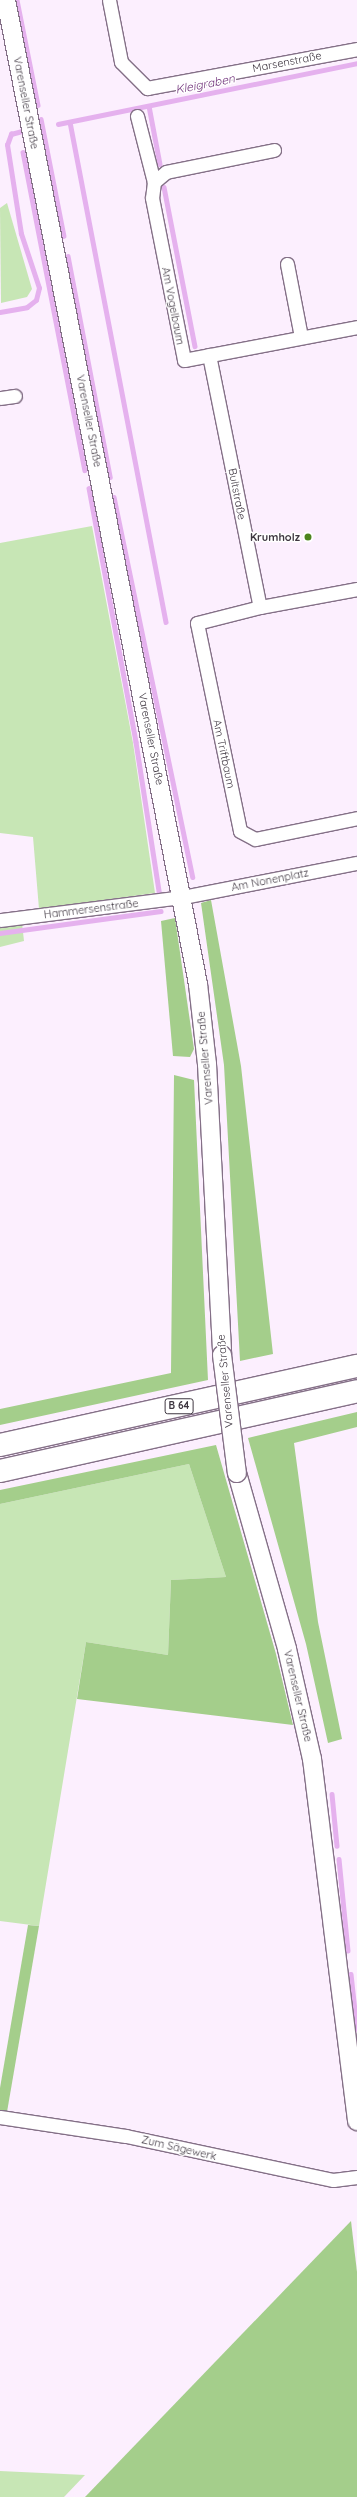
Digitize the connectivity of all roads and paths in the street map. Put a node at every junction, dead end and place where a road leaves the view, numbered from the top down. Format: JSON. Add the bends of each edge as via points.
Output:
{"nodes":[{"id":1,"x":6,"y":0,"type":"edge"},
{"id":2,"x":109,"y":0,"type":"edge"},
{"id":3,"x":357,"y":49,"type":"edge"},
{"id":4,"x":137,"y":116,"type":"dead end"},
{"id":5,"x":274,"y":150,"type":"dead end"},
{"id":6,"x":154,"y":182,"type":"junction"},
{"id":7,"x":287,"y":264,"type":"dead end"},
{"id":8,"x":357,"y":327,"type":"edge"},
{"id":9,"x":301,"y":338,"type":"junction"},
{"id":10,"x":209,"y":355,"type":"junction"},
{"id":11,"x":15,"y":396,"type":"dead end"},
{"id":12,"x":0,"y":398,"type":"edge"},
{"id":13,"x":357,"y":589,"type":"edge"},
{"id":14,"x":260,"y":607,"type":"junction"},
{"id":15,"x":357,"y":818,"type":"edge"},
{"id":16,"x":357,"y":863,"type":"edge"},
{"id":17,"x":183,"y":897,"type":"junction"},
{"id":18,"x":0,"y":920,"type":"edge"},
{"id":19,"x":357,"y":1366,"type":"edge"},
{"id":20,"x":357,"y":1392,"type":"edge"},
{"id":21,"x":0,"y":1445,"type":"edge"},
{"id":22,"x":0,"y":1471,"type":"edge"},
{"id":23,"x":0,"y":2117,"type":"edge"},
{"id":24,"x":357,"y":2121,"type":"edge"},
{"id":25,"x":357,"y":2177,"type":"edge"}],
"edges":[{"from":1,"to":17,"type":"main road","name":"Varenseller Straße"},
{"from":2,"to":3,"type":"street","name":"Marsenstraße","via":[[121,62],[147,88]]},
{"from":4,"to":6,"type":"street","name":"Am Vogelbaum"},
{"from":5,"to":6,"type":"street","via":[[166,172]]},
{"from":6,"to":10,"type":"street","name":"Am Vogelbaum","via":[[152,198],[184,360]]},
{"from":7,"to":9,"type":"street"},
{"from":8,"to":9,"type":"street","name":"Am Vogelbaum"},
{"from":9,"to":10,"type":"street","name":"Am Vogelbaum"},
{"from":10,"to":14,"type":"street","name":"Bultstraße"},
{"from":11,"to":12,"type":"street"},
{"from":13,"to":14,"type":"street"},
{"from":14,"to":15,"type":"street","name":"Am Triftbaum","via":[[197,623],[240,831],[254,839]]},
{"from":16,"to":17,"type":"street","name":"Am Nonenplatz"},
{"from":17,"to":18,"type":"street","name":"Hammersenstraße"},
{"from":17,"to":24,"type":"main road","name":"Varenseller Straße","bridge":true,"via":[[198,984],[207,1064],[222,1355],[237,1473],[287,1649],[312,1759]]},
{"from":19,"to":21,"type":"highway","number":"B 64"},
{"from":20,"to":22,"type":"highway","number":"B 64"},
{"from":23,"to":25,"type":"street","name":"Zum Sägewerk","via":[[126,2136],[333,2180]]}]}
